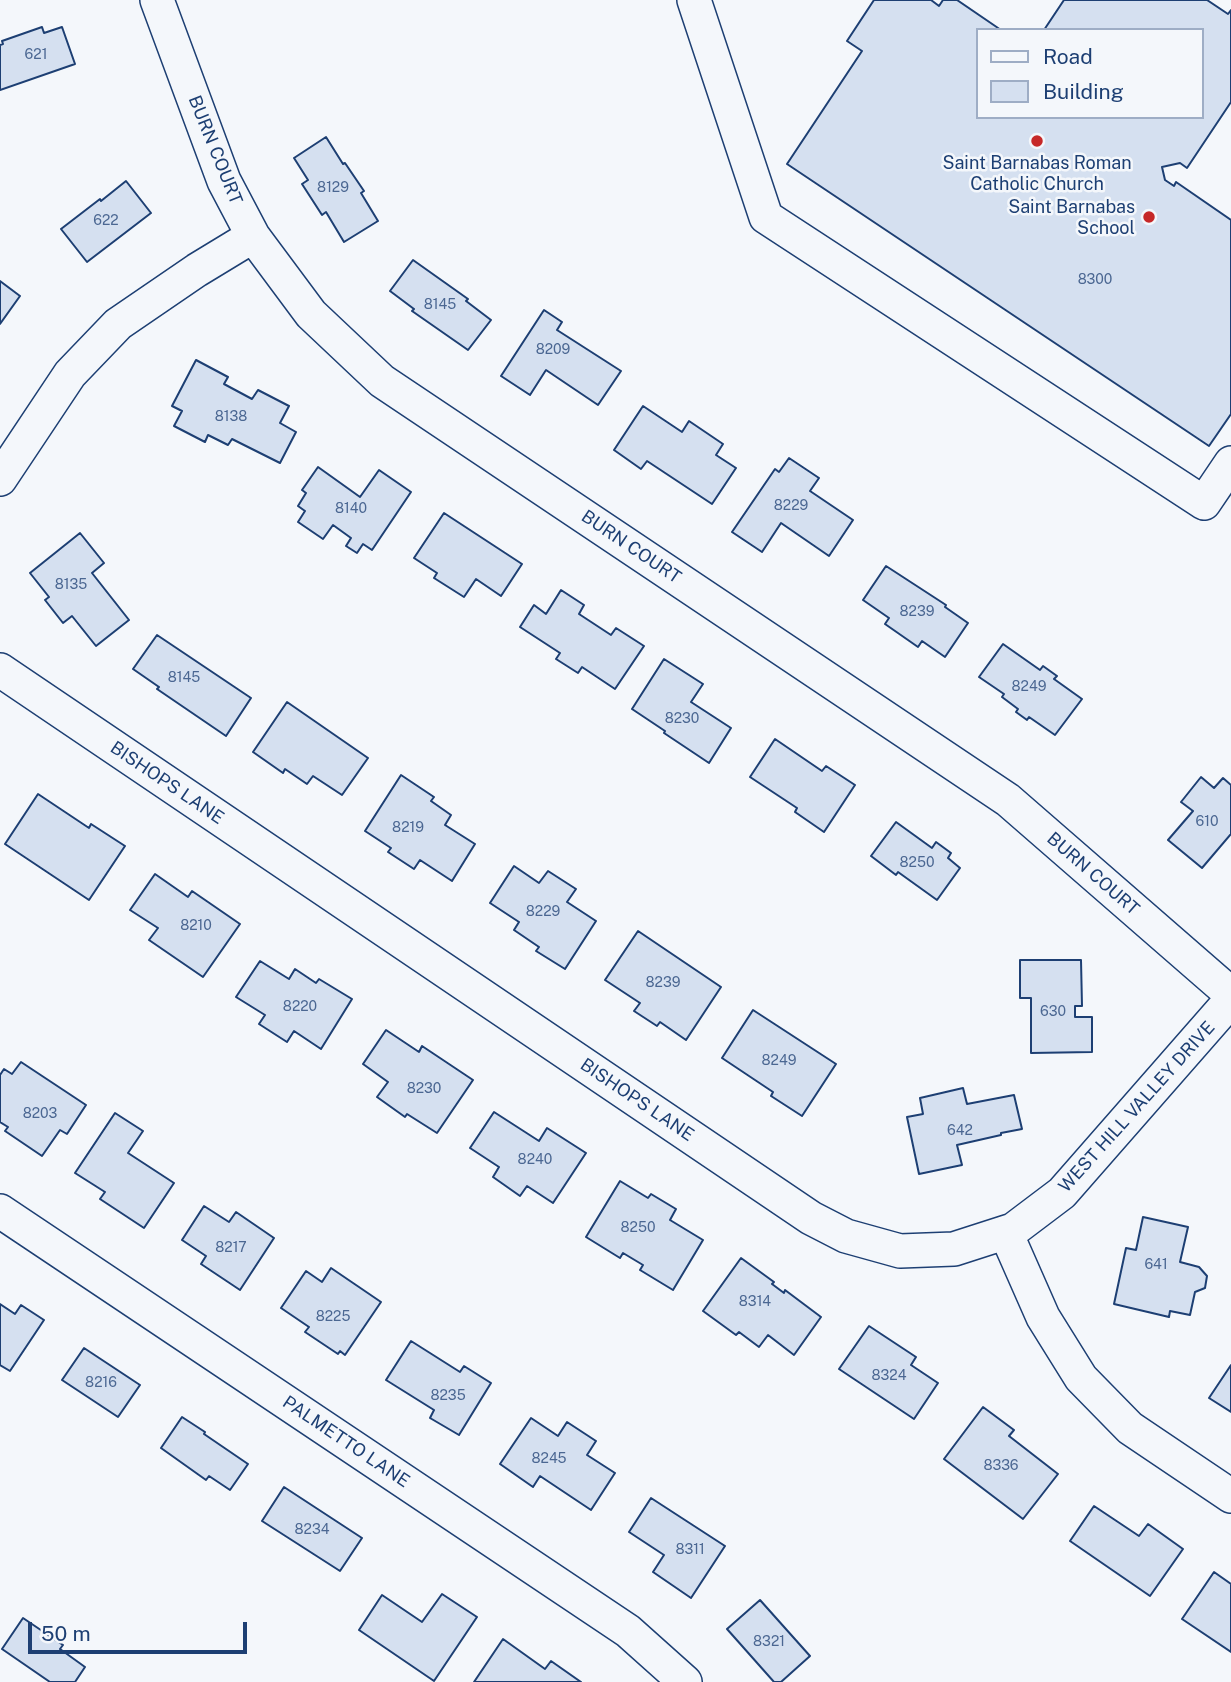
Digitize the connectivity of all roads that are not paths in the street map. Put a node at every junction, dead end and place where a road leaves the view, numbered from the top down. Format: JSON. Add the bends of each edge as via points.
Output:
{"nodes":[{"id":1,"x":157,"y":0,"type":"edge"},
{"id":2,"x":694,"y":0,"type":"edge"},
{"id":3,"x":253,"y":236,"type":"junction"},
{"id":4,"x":1231,"y":463,"type":"edge"},
{"id":5,"x":0,"y":479,"type":"edge"},
{"id":6,"x":0,"y":670,"type":"edge"},
{"id":7,"x":1231,"y":994,"type":"edge"},
{"id":8,"x":1231,"y":1000,"type":"edge"},
{"id":9,"x":0,"y":1211,"type":"edge"},
{"id":10,"x":1006,"y":1233,"type":"junction"},
{"id":11,"x":1231,"y":1496,"type":"edge"},
{"id":12,"x":685,"y":1682,"type":"edge"}],
"edges":[{"from":1,"to":3,"type":"street","name":"BURN COURT","via":[[224,181]]},
{"from":2,"to":4,"type":"street","via":[[766,217],[1204,503]]},
{"from":3,"to":5,"type":"street","via":[[118,324],[70,374]]},
{"from":3,"to":7,"type":"street","name":"BURN COURT","via":[[311,314],[382,381],[1008,800]]},
{"from":6,"to":10,"type":"street","name":"BISHOPS LANE","via":[[811,1218],[846,1236],[900,1251],[954,1249]]},
{"from":8,"to":10,"type":"street","name":"WEST HILL VALLEY DRIVE","via":[[1062,1193]]},
{"from":9,"to":12,"type":"street","name":"PALMETTO LANE","via":[[628,1631]]},
{"from":10,"to":11,"type":"street","via":[[1043,1318],[1081,1378],[1130,1428]]}]}
